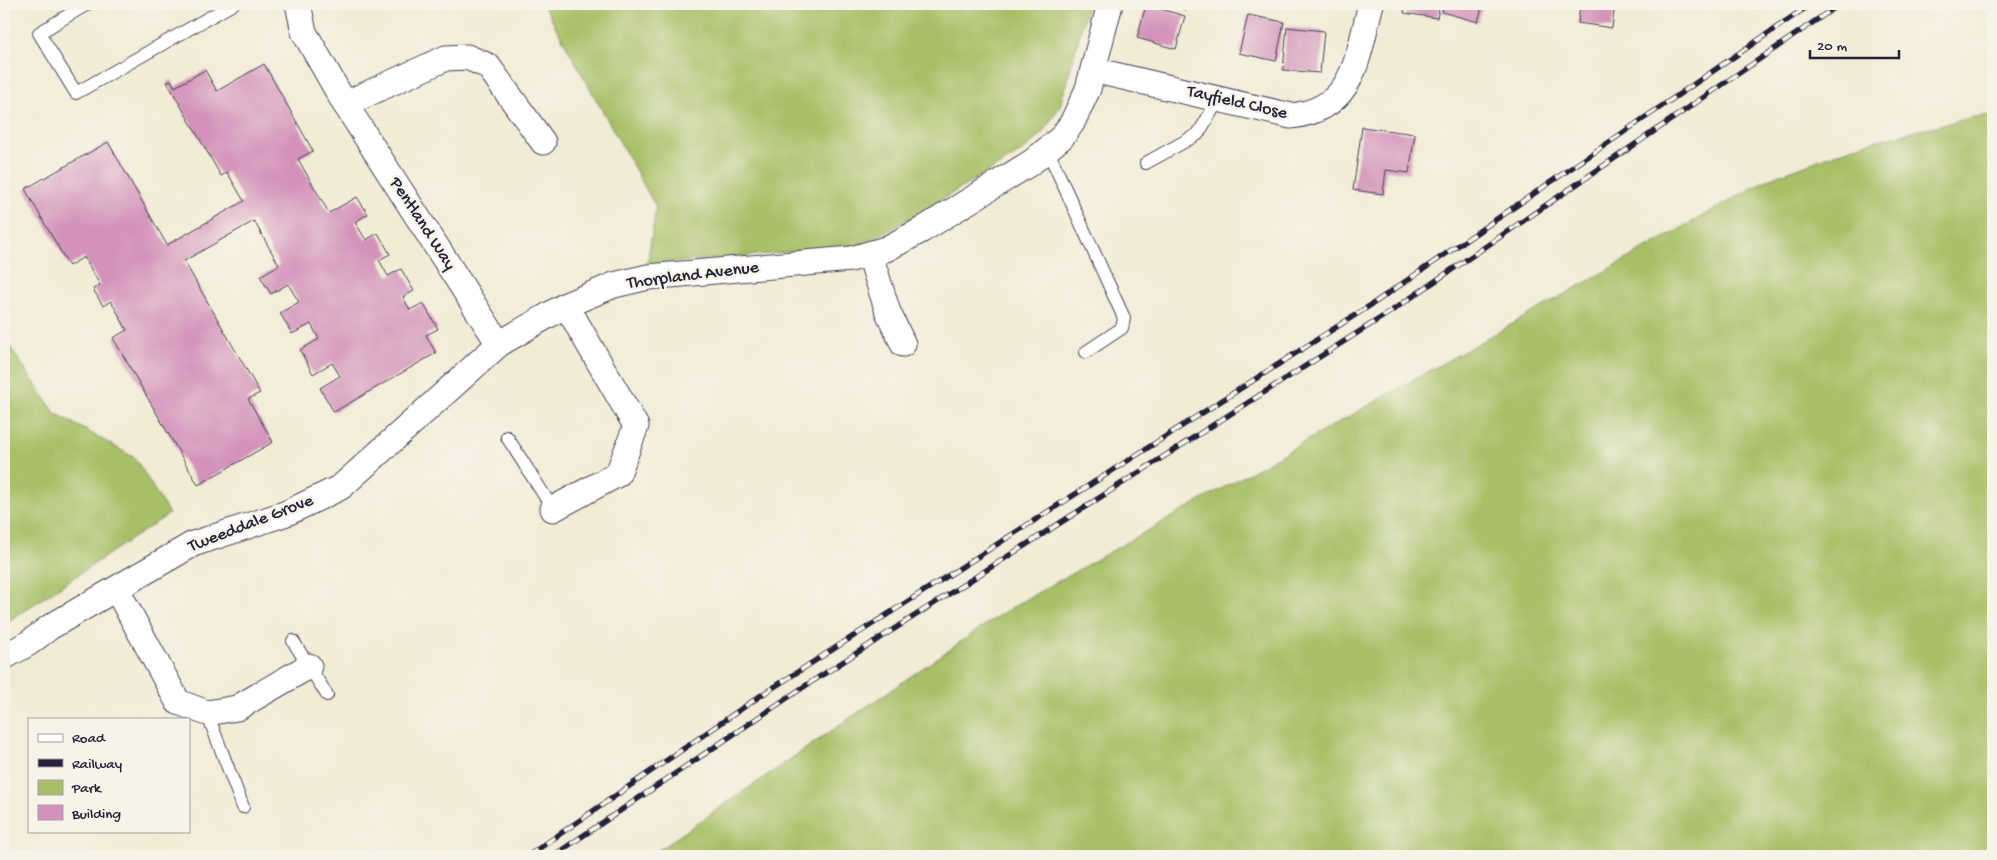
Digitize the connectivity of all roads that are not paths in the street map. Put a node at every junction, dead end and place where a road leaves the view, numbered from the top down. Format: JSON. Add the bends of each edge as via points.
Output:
{"nodes":[{"id":1,"x":88,"y":4,"type":"edge"},
{"id":2,"x":233,"y":4,"type":"edge"},
{"id":3,"x":298,"y":4,"type":"edge"},
{"id":4,"x":1110,"y":4,"type":"edge"},
{"id":5,"x":1371,"y":4,"type":"edge"},
{"id":6,"x":1093,"y":70,"type":"junction"},
{"id":7,"x":1219,"y":99,"type":"junction"},
{"id":8,"x":344,"y":104,"type":"junction"},
{"id":9,"x":543,"y":142,"type":"dead end"},
{"id":10,"x":1048,"y":150,"type":"junction"},
{"id":11,"x":1146,"y":163,"type":"dead end"},
{"id":12,"x":870,"y":255,"type":"junction"},
{"id":13,"x":566,"y":305,"type":"junction"},
{"id":14,"x":499,"y":344,"type":"junction"},
{"id":15,"x":903,"y":344,"type":"dead end"},
{"id":16,"x":1086,"y":352,"type":"dead end"},
{"id":17,"x":507,"y":437,"type":"dead end"},
{"id":18,"x":554,"y":510,"type":"joint"},
{"id":19,"x":117,"y":590,"type":"junction"},
{"id":20,"x":293,"y":641,"type":"dead end"},
{"id":21,"x":4,"y":656,"type":"edge"},
{"id":22,"x":309,"y":666,"type":"junction"},
{"id":23,"x":327,"y":695,"type":"dead end"},
{"id":24,"x":207,"y":713,"type":"junction"},
{"id":25,"x":244,"y":807,"type":"dead end"}],
"edges":[{"from":1,"to":2,"type":"lane","via":[[38,33],[76,93]]},
{"from":3,"to":8,"type":"street","name":"Pentland Way","via":[[304,32]]},
{"from":4,"to":6,"type":"street","name":"Thorpland Avenue"},
{"from":5,"to":7,"type":"street","name":"Tayfield Close","via":[[1348,84],[1330,104],[1317,111],[1291,116]]},
{"from":6,"to":7,"type":"street","name":"Tayfield Close"},
{"from":6,"to":10,"type":"street","name":"Thorpland Avenue","via":[[1072,123]]},
{"from":7,"to":11,"type":"lane","via":[[1198,134]]},
{"from":8,"to":9,"type":"street","via":[[446,58],[467,57],[488,66]]},
{"from":8,"to":14,"type":"street","name":"Pentland Way"},
{"from":10,"to":12,"type":"street","name":"Thorpland Avenue","via":[[922,230]]},
{"from":10,"to":16,"type":"lane","via":[[1124,318],[1122,328]]},
{"from":12,"to":13,"type":"street","name":"Thorpland Avenue","via":[[829,262],[648,277],[614,285]]},
{"from":12,"to":15,"type":"street","via":[[888,312]]},
{"from":13,"to":14,"type":"street","name":"Thorpland Avenue"},
{"from":13,"to":18,"type":"street","via":[[636,426],[618,474]]},
{"from":14,"to":19,"type":"street","name":"Tweeddale Grove","via":[[342,487],[287,514],[193,544]]},
{"from":17,"to":18,"type":"lane"},
{"from":19,"to":21,"type":"street","name":"Tweeddale Grove"},
{"from":19,"to":24,"type":"street","via":[[178,702]]},
{"from":20,"to":22,"type":"lane"},
{"from":22,"to":23,"type":"lane"},
{"from":22,"to":24,"type":"street","via":[[237,708]]},
{"from":24,"to":25,"type":"lane"}]}
